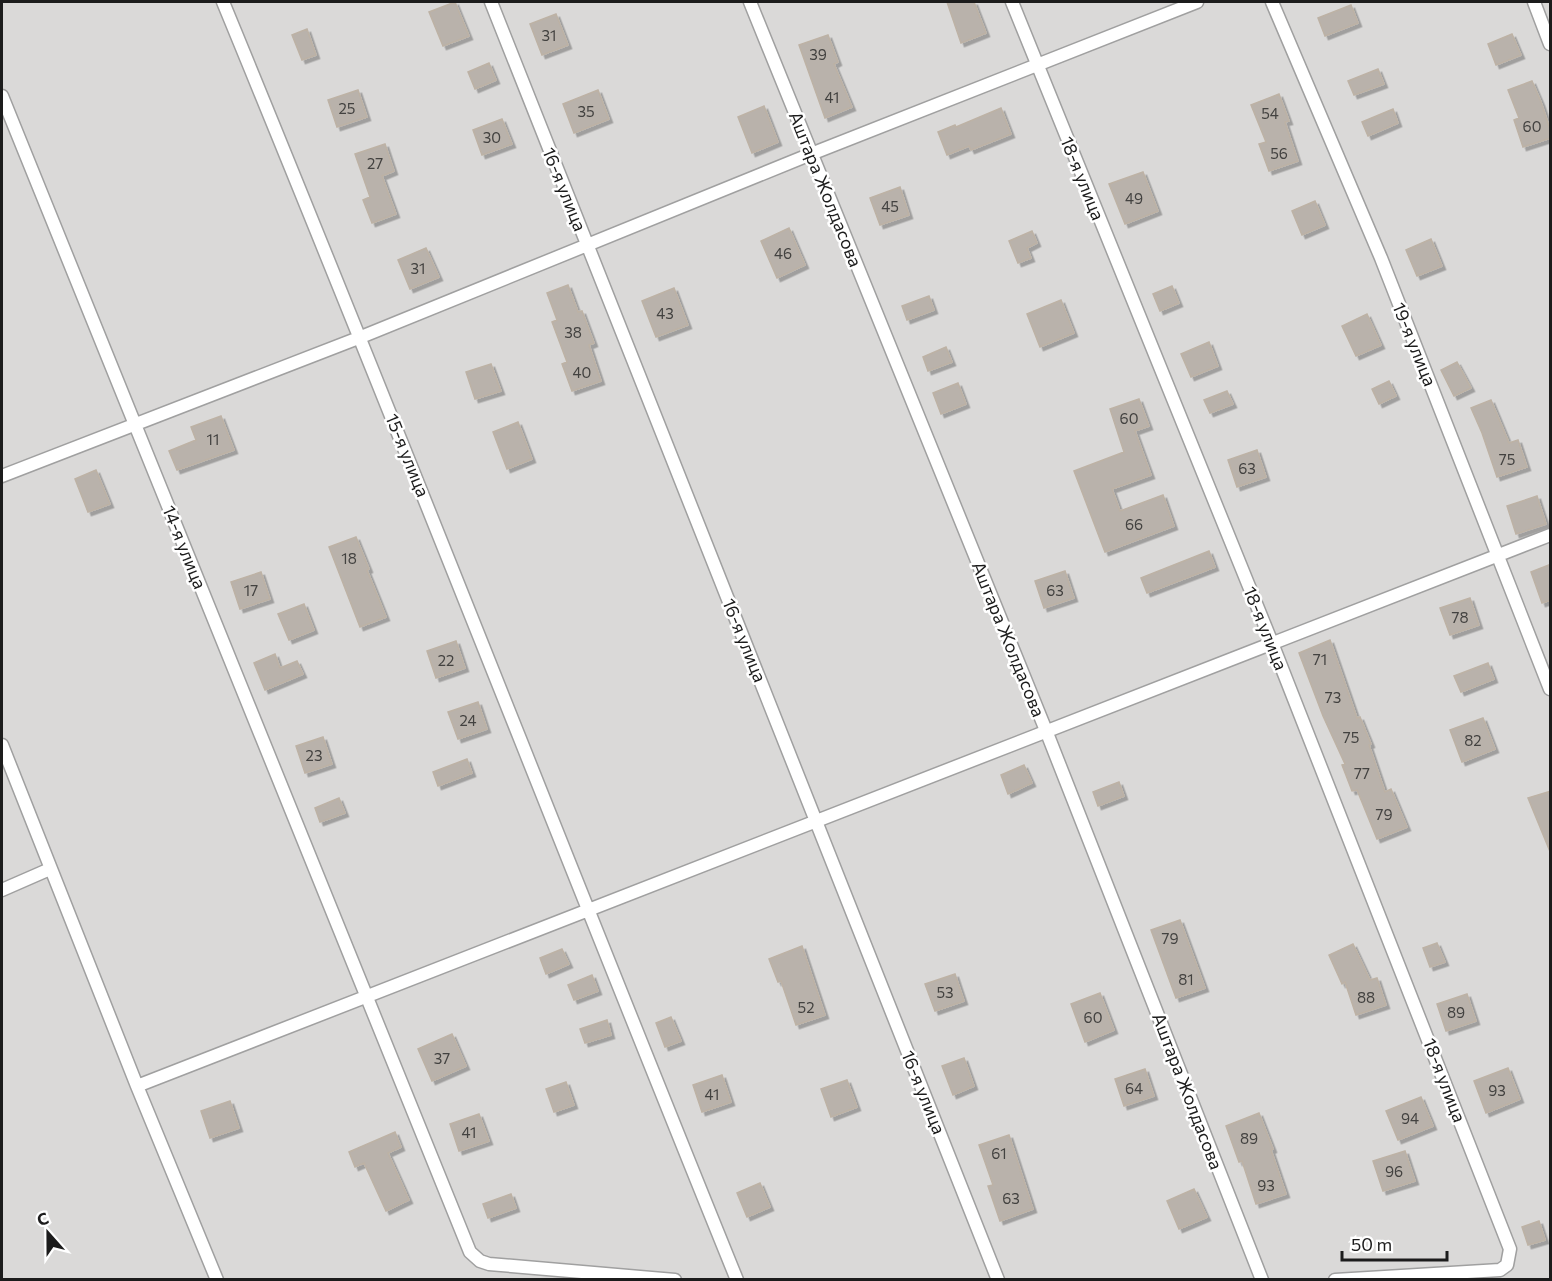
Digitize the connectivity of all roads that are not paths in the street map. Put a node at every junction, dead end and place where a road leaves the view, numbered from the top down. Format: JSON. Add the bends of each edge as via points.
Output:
{"nodes":[{"id":1,"x":223,"y":2,"type":"edge"},
{"id":2,"x":491,"y":2,"type":"edge"},
{"id":3,"x":750,"y":2,"type":"edge"},
{"id":4,"x":1012,"y":2,"type":"edge"},
{"id":5,"x":1197,"y":2,"type":"edge"},
{"id":6,"x":1272,"y":2,"type":"edge"},
{"id":7,"x":1533,"y":2,"type":"edge"},
{"id":8,"x":1551,"y":44,"type":"edge"},
{"id":9,"x":1038,"y":66,"type":"junction"},
{"id":10,"x":2,"y":96,"type":"edge"},
{"id":11,"x":811,"y":154,"type":"junction"},
{"id":12,"x":588,"y":246,"type":"junction"},
{"id":13,"x":361,"y":337,"type":"junction"},
{"id":14,"x":136,"y":425,"type":"junction"},
{"id":15,"x":2,"y":476,"type":"edge"},
{"id":16,"x":1551,"y":535,"type":"edge"},
{"id":17,"x":1499,"y":556,"type":"junction"},
{"id":18,"x":1272,"y":643,"type":"junction"},
{"id":19,"x":1551,"y":689,"type":"edge"},
{"id":20,"x":1047,"y":733,"type":"junction"},
{"id":21,"x":2,"y":745,"type":"edge"},
{"id":22,"x":818,"y":822,"type":"junction"},
{"id":23,"x":50,"y":869,"type":"junction"},
{"id":24,"x":2,"y":890,"type":"edge"},
{"id":25,"x":587,"y":910,"type":"junction"},
{"id":26,"x":367,"y":998,"type":"junction"},
{"id":27,"x":138,"y":1086,"type":"junction"},
{"id":28,"x":218,"y":1280,"type":"edge"},
{"id":29,"x":675,"y":1280,"type":"edge"},
{"id":30,"x":737,"y":1280,"type":"edge"},
{"id":31,"x":998,"y":1280,"type":"edge"},
{"id":32,"x":1262,"y":1280,"type":"edge"},
{"id":33,"x":1335,"y":1280,"type":"edge"}],
"edges":[{"from":1,"to":13,"type":"street","name":"15-я улица"},
{"from":2,"to":12,"type":"street","name":"16-я улица"},
{"from":3,"to":11,"type":"street","name":"Аштара Жолдасова"},
{"from":4,"to":9,"type":"street","name":"18-я улица"},
{"from":5,"to":9,"type":"street"},
{"from":6,"to":17,"type":"street","name":"19-я улица","via":[[1381,258]]},
{"from":7,"to":8,"type":"street"},
{"from":9,"to":11,"type":"street"},
{"from":9,"to":18,"type":"street","name":"18-я улица"},
{"from":10,"to":14,"type":"street","name":"14-я улица"},
{"from":11,"to":12,"type":"street"},
{"from":11,"to":20,"type":"street","name":"Аштара Жолдасова"},
{"from":12,"to":13,"type":"street"},
{"from":12,"to":22,"type":"street","name":"16-я улица"},
{"from":13,"to":14,"type":"street"},
{"from":13,"to":25,"type":"street","name":"15-я улица"},
{"from":14,"to":15,"type":"street"},
{"from":14,"to":26,"type":"street","name":"14-я улица"},
{"from":16,"to":17,"type":"street"},
{"from":17,"to":18,"type":"street"},
{"from":17,"to":19,"type":"street","name":"19-я улица"},
{"from":18,"to":20,"type":"street"},
{"from":18,"to":33,"type":"street","name":"18-я улица","via":[[1510,1249],[1507,1265],[1500,1270]]},
{"from":20,"to":22,"type":"street"},
{"from":20,"to":32,"type":"street","name":"Аштара Жолдасова"},
{"from":21,"to":23,"type":"street"},
{"from":22,"to":25,"type":"street"},
{"from":22,"to":31,"type":"street","name":"16-я улица"},
{"from":23,"to":24,"type":"street"},
{"from":23,"to":27,"type":"street"},
{"from":25,"to":26,"type":"street"},
{"from":25,"to":30,"type":"street","name":"15-я улица"},
{"from":26,"to":27,"type":"street"},
{"from":26,"to":29,"type":"street","name":"14-я улица","via":[[473,1256],[489,1264]]},
{"from":27,"to":28,"type":"street"}]}
